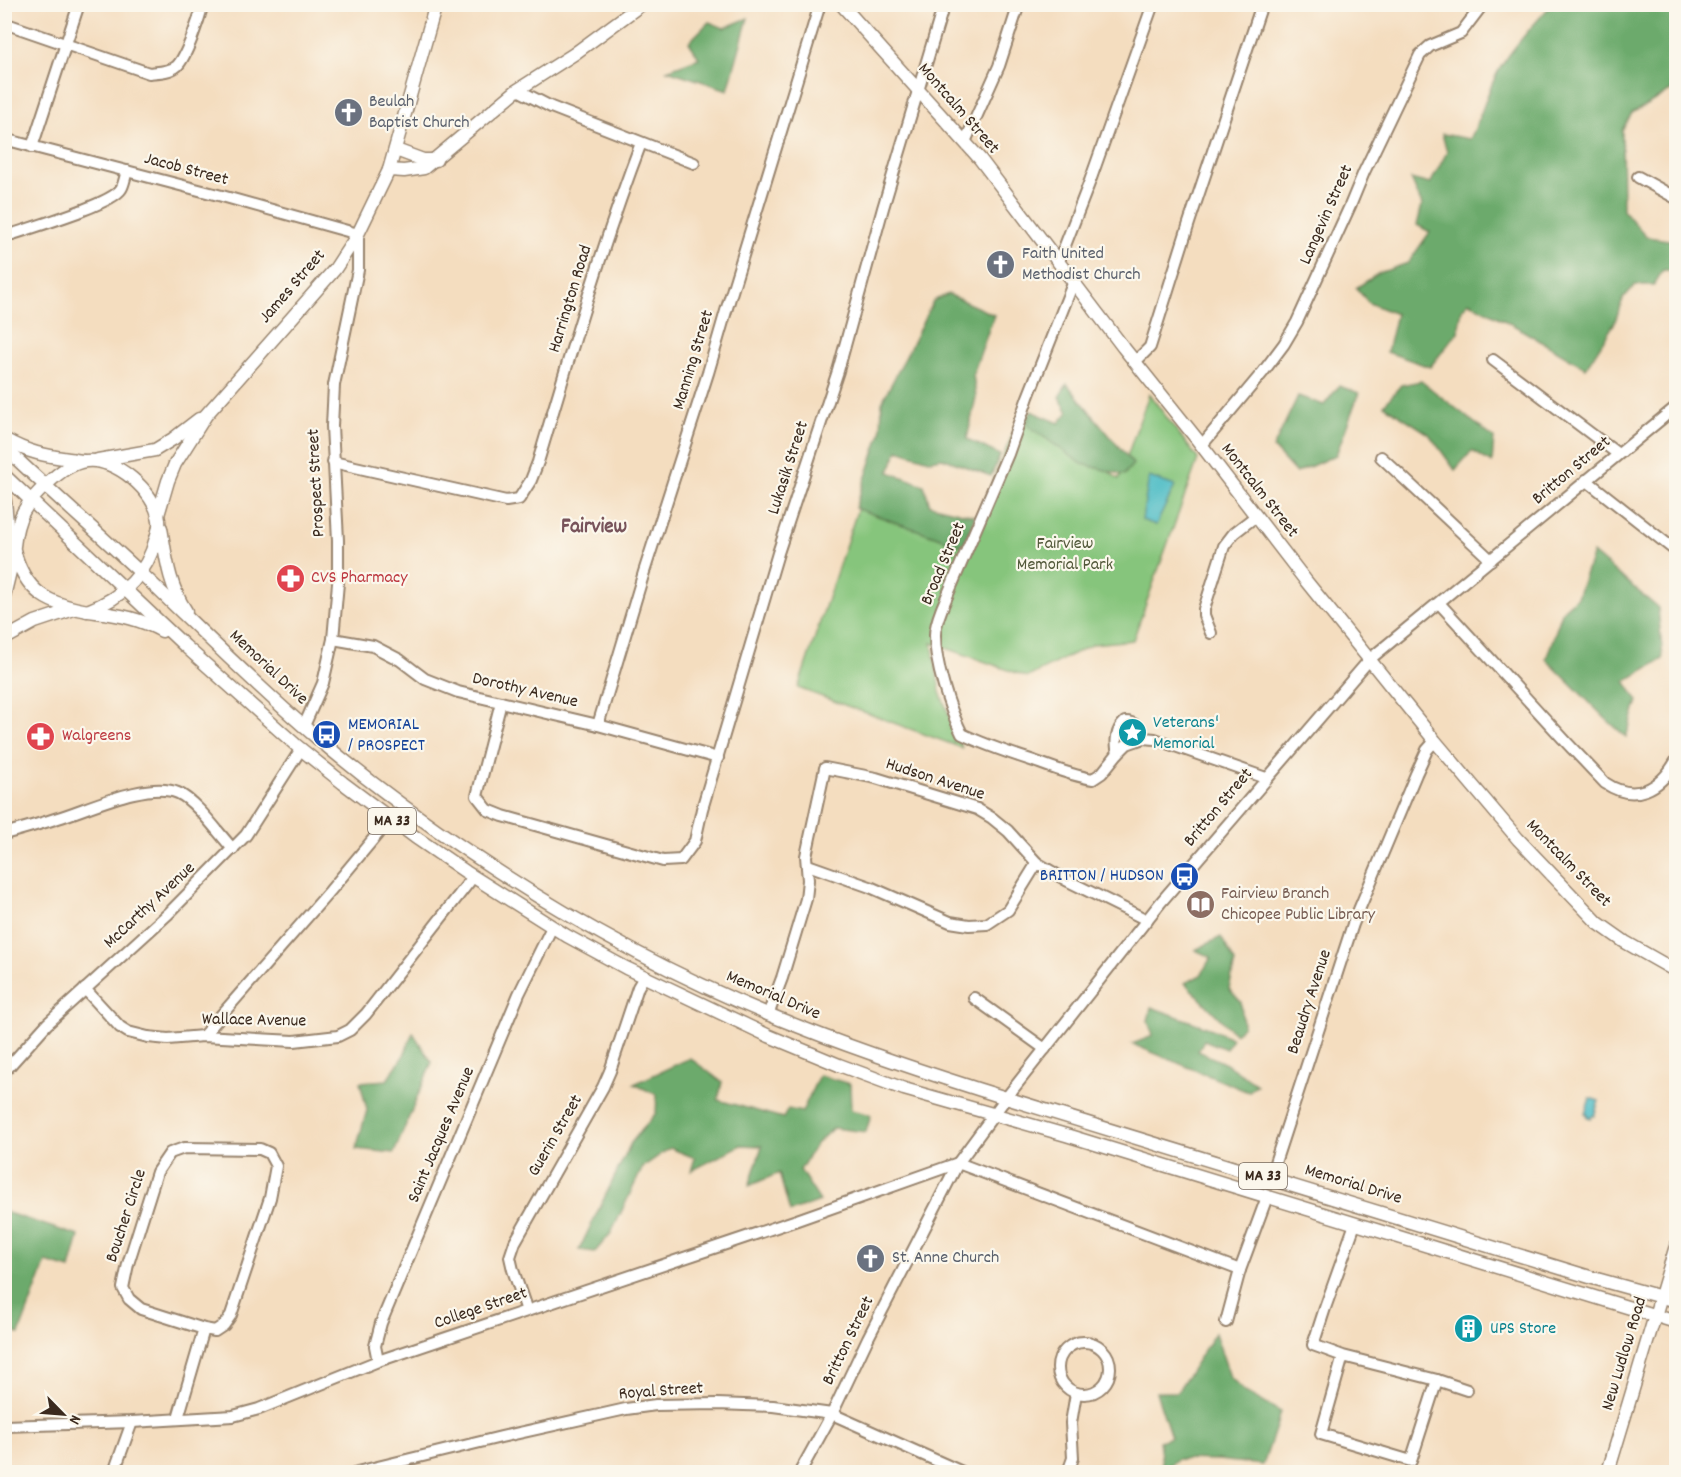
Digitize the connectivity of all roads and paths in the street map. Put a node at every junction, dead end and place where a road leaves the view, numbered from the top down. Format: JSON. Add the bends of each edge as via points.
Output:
{"nodes":[{"id":1,"x":79,"y":4,"type":"edge"},
{"id":2,"x":203,"y":4,"type":"edge"},
{"id":3,"x":436,"y":4,"type":"edge"},
{"id":4,"x":642,"y":4,"type":"edge"},
{"id":5,"x":820,"y":4,"type":"edge"},
{"id":6,"x":841,"y":4,"type":"edge"},
{"id":7,"x":944,"y":4,"type":"edge"},
{"id":8,"x":1019,"y":4,"type":"edge"},
{"id":9,"x":1153,"y":4,"type":"edge"},
{"id":10,"x":1262,"y":4,"type":"edge"},
{"id":11,"x":1483,"y":4,"type":"edge"},
{"id":12,"x":4,"y":23,"type":"edge"},
{"id":13,"x":66,"y":45,"type":"junction"},
{"id":14,"x":518,"y":90,"type":"junction"},
{"id":15,"x":918,"y":90,"type":"junction"},
{"id":16,"x":4,"y":139,"type":"edge"},
{"id":17,"x":965,"y":142,"type":"junction"},
{"id":18,"x":641,"y":143,"type":"junction"},
{"id":19,"x":32,"y":147,"type":"junction"},
{"id":20,"x":396,"y":150,"type":"junction"},
{"id":21,"x":435,"y":160,"type":"junction"},
{"id":22,"x":694,"y":163,"type":"dead end"},
{"id":23,"x":389,"y":170,"type":"junction"},
{"id":24,"x":127,"y":171,"type":"junction"},
{"id":25,"x":1638,"y":177,"type":"dead end"},
{"id":26,"x":1677,"y":198,"type":"edge"},
{"id":27,"x":358,"y":234,"type":"junction"},
{"id":28,"x":4,"y":237,"type":"edge"},
{"id":29,"x":1059,"y":261,"type":"junction"},
{"id":30,"x":1074,"y":281,"type":"junction"},
{"id":31,"x":1493,"y":360,"type":"dead end"},
{"id":32,"x":1135,"y":362,"type":"junction"},
{"id":33,"x":1677,"y":407,"type":"edge"},
{"id":34,"x":206,"y":415,"type":"junction"},
{"id":35,"x":4,"y":439,"type":"edge"},
{"id":36,"x":1202,"y":446,"type":"junction"},
{"id":37,"x":4,"y":447,"type":"edge"},
{"id":38,"x":1618,"y":454,"type":"junction"},
{"id":39,"x":1382,"y":457,"type":"dead end"},
{"id":40,"x":89,"y":461,"type":"junction"},
{"id":41,"x":333,"y":462,"type":"junction"},
{"id":42,"x":4,"y":474,"type":"edge"},
{"id":43,"x":1586,"y":480,"type":"junction"},
{"id":44,"x":44,"y":486,"type":"junction"},
{"id":45,"x":4,"y":496,"type":"edge"},
{"id":46,"x":30,"y":500,"type":"junction"},
{"id":47,"x":1256,"y":516,"type":"junction"},
{"id":48,"x":159,"y":519,"type":"junction"},
{"id":49,"x":14,"y":550,"type":"junction"},
{"id":50,"x":1677,"y":551,"type":"edge"},
{"id":51,"x":1491,"y":560,"type":"junction"},
{"id":52,"x":141,"y":573,"type":"junction"},
{"id":53,"x":125,"y":589,"type":"junction"},
{"id":54,"x":4,"y":596,"type":"edge"},
{"id":55,"x":1439,"y":603,"type":"junction"},
{"id":56,"x":74,"y":609,"type":"junction"},
{"id":57,"x":87,"y":611,"type":"junction"},
{"id":58,"x":201,"y":631,"type":"junction"},
{"id":59,"x":1211,"y":633,"type":"dead end"},
{"id":60,"x":4,"y":639,"type":"edge"},
{"id":61,"x":333,"y":639,"type":"junction"},
{"id":62,"x":185,"y":646,"type":"junction"},
{"id":63,"x":1370,"y":659,"type":"junction"},
{"id":64,"x":501,"y":702,"type":"junction"},
{"id":65,"x":598,"y":725,"type":"junction"},
{"id":66,"x":304,"y":726,"type":"junction"},
{"id":67,"x":1144,"y":738,"type":"junction"},
{"id":68,"x":1435,"y":741,"type":"junction"},
{"id":69,"x":301,"y":749,"type":"junction"},
{"id":70,"x":1118,"y":753,"type":"junction"},
{"id":71,"x":718,"y":758,"type":"junction"},
{"id":72,"x":1677,"y":761,"type":"edge"},
{"id":73,"x":1266,"y":778,"type":"junction"},
{"id":74,"x":390,"y":819,"type":"junction"},
{"id":75,"x":4,"y":834,"type":"edge"},
{"id":76,"x":233,"y":849,"type":"junction"},
{"id":77,"x":1036,"y":863,"type":"junction"},
{"id":78,"x":808,"y":866,"type":"junction"},
{"id":79,"x":473,"y":877,"type":"junction"},
{"id":80,"x":1147,"y":920,"type":"junction"},
{"id":81,"x":552,"y":927,"type":"junction"},
{"id":82,"x":1677,"y":971,"type":"edge"},
{"id":83,"x":644,"y":977,"type":"junction"},
{"id":84,"x":86,"y":989,"type":"junction"},
{"id":85,"x":974,"y":998,"type":"dead end"},
{"id":86,"x":768,"y":1015,"type":"junction"},
{"id":87,"x":203,"y":1036,"type":"junction"},
{"id":88,"x":1045,"y":1049,"type":"junction"},
{"id":89,"x":4,"y":1072,"type":"edge"},
{"id":90,"x":1006,"y":1098,"type":"junction"},
{"id":91,"x":994,"y":1115,"type":"junction"},
{"id":92,"x":958,"y":1163,"type":"junction"},
{"id":93,"x":1270,"y":1178,"type":"junction"},
{"id":94,"x":1266,"y":1197,"type":"junction"},
{"id":95,"x":1355,"y":1224,"type":"junction"},
{"id":96,"x":1677,"y":1246,"type":"edge"},
{"id":97,"x":1240,"y":1270,"type":"junction"},
{"id":98,"x":1661,"y":1296,"type":"junction"},
{"id":99,"x":1677,"y":1301,"type":"edge"},
{"id":100,"x":527,"y":1311,"type":"junction"},
{"id":101,"x":1655,"y":1316,"type":"junction"},
{"id":102,"x":1226,"y":1322,"type":"dead end"},
{"id":103,"x":1677,"y":1322,"type":"edge"},
{"id":104,"x":204,"y":1329,"type":"junction"},
{"id":105,"x":1343,"y":1356,"type":"junction"},
{"id":106,"x":378,"y":1361,"type":"junction"},
{"id":107,"x":1437,"y":1380,"type":"junction"},
{"id":108,"x":1467,"y":1390,"type":"dead end"},
{"id":109,"x":1076,"y":1393,"type":"junction"},
{"id":110,"x":832,"y":1414,"type":"junction"},
{"id":111,"x":178,"y":1418,"type":"junction"},
{"id":112,"x":132,"y":1422,"type":"junction"},
{"id":113,"x":4,"y":1426,"type":"edge"},
{"id":114,"x":114,"y":1473,"type":"edge"},
{"id":115,"x":357,"y":1473,"type":"edge"},
{"id":116,"x":800,"y":1473,"type":"edge"},
{"id":117,"x":962,"y":1473,"type":"edge"},
{"id":118,"x":1068,"y":1473,"type":"edge"},
{"id":119,"x":1608,"y":1473,"type":"edge"}],
"edges":[{"from":1,"to":13,"type":"street"},
{"from":2,"to":13,"type":"street","via":[[185,53],[176,66],[166,71],[149,73]]},
{"from":3,"to":20,"type":"main road"},
{"from":4,"to":14,"type":"main road"},
{"from":5,"to":65,"type":"street","name":"Manning Street"},
{"from":6,"to":15,"type":"main road","name":"Montcalm Street"},
{"from":7,"to":15,"type":"street","name":"Lukasik Street"},
{"from":8,"to":17,"type":"street","via":[[999,66]]},
{"from":9,"to":29,"type":"street"},
{"from":10,"to":32,"type":"street","via":[[1150,347]]},
{"from":11,"to":36,"type":"street","name":"Langevin Street","via":[[1461,33],[1430,46],[1420,55],[1297,322],[1263,372]]},
{"from":12,"to":13,"type":"street"},
{"from":13,"to":19,"type":"street"},
{"from":14,"to":18,"type":"street"},
{"from":14,"to":21,"type":"main road"},
{"from":15,"to":17,"type":"main road","name":"Montcalm Street"},
{"from":15,"to":71,"type":"street","name":"Lukasik Street","via":[[838,371],[778,553]]},
{"from":16,"to":19,"type":"street","name":"Jacob Street"},
{"from":17,"to":29,"type":"main road","name":"Montcalm Street"},
{"from":18,"to":22,"type":"street"},
{"from":18,"to":41,"type":"street","name":"Harrington Road","via":[[587,298],[537,465],[519,499],[506,501]]},
{"from":19,"to":24,"type":"street","name":"Jacob Street"},
{"from":20,"to":21,"type":"main road"},
{"from":20,"to":23,"type":"main road","name":"James Street"},
{"from":21,"to":23,"type":"main road","via":[[424,168]]},
{"from":23,"to":27,"type":"main road","name":"James Street"},
{"from":24,"to":27,"type":"street","name":"Jacob Street"},
{"from":24,"to":28,"type":"street","via":[[121,190],[109,198]]},
{"from":25,"to":26,"type":"street"},
{"from":27,"to":34,"type":"main road","name":"James Street","via":[[335,269]]},
{"from":27,"to":41,"type":"street","name":"Prospect Street","via":[[358,270],[334,385]]},
{"from":29,"to":30,"type":"main road","name":"Montcalm Street"},
{"from":30,"to":32,"type":"main road","name":"Montcalm Street"},
{"from":30,"to":70,"type":"street","name":"Broad Street","via":[[1008,454],[942,608],[935,632],[936,654],[962,734],[1093,779]]},
{"from":31,"to":38,"type":"street"},
{"from":32,"to":36,"type":"main road","name":"Montcalm Street"},
{"from":33,"to":38,"type":"street","name":"Britton Street"},
{"from":34,"to":40,"type":"main road","name":"James Street","via":[[155,450]]},
{"from":34,"to":48,"type":"main road","name":"James Street","via":[[172,470]]},
{"from":35,"to":40,"type":"main road","via":[[39,455]]},
{"from":36,"to":47,"type":"main road","name":"Montcalm Street"},
{"from":37,"to":44,"type":"main road","name":"Memorial Drive","number":"MA 33"},
{"from":38,"to":43,"type":"street","name":"Britton Street"},
{"from":39,"to":51,"type":"street"},
{"from":40,"to":44,"type":"main road","via":[[62,471]]},
{"from":40,"to":48,"type":"main road","via":[[114,467],[132,478],[145,490]]},
{"from":41,"to":61,"type":"street","name":"Prospect Street","via":[[338,540]]},
{"from":42,"to":46,"type":"main road","name":"Memorial Drive","number":"MA 33"},
{"from":43,"to":50,"type":"street"},
{"from":43,"to":51,"type":"street","name":"Britton Street"},
{"from":44,"to":46,"type":"main road"},
{"from":44,"to":52,"type":"main road","name":"Memorial Drive","number":"MA 33"},
{"from":45,"to":49,"type":"main road"},
{"from":46,"to":49,"type":"main road","via":[[16,528]]},
{"from":46,"to":53,"type":"main road","name":"Memorial Drive","number":"MA 33"},
{"from":47,"to":59,"type":"street","via":[[1224,546],[1204,609]]},
{"from":47,"to":63,"type":"main road","name":"Montcalm Street"},
{"from":48,"to":52,"type":"main road","name":"James Street","via":[[150,557]]},
{"from":48,"to":58,"type":"main road","via":[[175,593]]},
{"from":49,"to":54,"type":"main road"},
{"from":49,"to":56,"type":"main road","via":[[20,570],[32,586],[54,602]]},
{"from":51,"to":55,"type":"street","name":"Britton Street"},
{"from":52,"to":53,"type":"main road"},
{"from":52,"to":58,"type":"main road","name":"Memorial Drive","number":"MA 33"},
{"from":53,"to":57,"type":"main road"},
{"from":53,"to":62,"type":"main road","name":"Memorial Drive","number":"MA 33"},
{"from":55,"to":63,"type":"street","name":"Britton Street"},
{"from":55,"to":72,"type":"street","via":[[1612,788],[1644,791],[1661,782]]},
{"from":56,"to":57,"type":"main road"},
{"from":56,"to":60,"type":"main road","via":[[34,622]]},
{"from":57,"to":62,"type":"main road","via":[[146,622]]},
{"from":58,"to":66,"type":"main road","name":"Memorial Drive","number":"MA 33"},
{"from":61,"to":64,"type":"street","name":"Dorothy Avenue","via":[[373,646],[424,679]]},
{"from":61,"to":66,"type":"street","name":"Prospect Street","via":[[323,682]]},
{"from":62,"to":69,"type":"main road","name":"Memorial Drive","number":"MA 33"},
{"from":63,"to":68,"type":"main road","name":"Montcalm Street"},
{"from":63,"to":73,"type":"street","name":"Britton Street"},
{"from":64,"to":65,"type":"street","name":"Dorothy Avenue"},
{"from":64,"to":71,"type":"street","name":"Lukasik Street","via":[[477,796],[488,810],[663,861],[681,860],[695,841]]},
{"from":65,"to":71,"type":"street","name":"Dorothy Avenue"},
{"from":66,"to":86,"type":"main road","name":"Memorial Drive","number":"MA 33","via":[[411,811],[529,890],[644,956]]},
{"from":67,"to":70,"type":"street","via":[[1127,744]]},
{"from":67,"to":70,"type":"street","via":[[1137,726],[1125,722],[1117,736]]},
{"from":67,"to":73,"type":"street"},
{"from":68,"to":82,"type":"main road","name":"Montcalm Street","via":[[1518,839],[1598,923]]},
{"from":68,"to":93,"type":"street","name":"Beaudry Avenue","via":[[1416,774],[1353,924]]},
{"from":69,"to":74,"type":"main road","name":"Memorial Drive","number":"MA 33"},
{"from":69,"to":76,"type":"street","name":"McCarthy Avenue"},
{"from":73,"to":80,"type":"street","name":"Britton Street"},
{"from":74,"to":79,"type":"main road","name":"Memorial Drive","number":"MA 33"},
{"from":74,"to":87,"type":"street"},
{"from":75,"to":76,"type":"street","via":[[117,797],[161,789],[189,800]]},
{"from":76,"to":84,"type":"street","name":"McCarthy Avenue"},
{"from":77,"to":78,"type":"street","via":[[1008,910],[987,924],[969,925],[950,922],[870,887]]},
{"from":77,"to":78,"type":"street","name":"Hudson Avenue","via":[[1008,831],[977,809],[876,778],[825,768],[806,856]]},
{"from":77,"to":80,"type":"street","name":"Hudson Avenue"},
{"from":78,"to":86,"type":"street","via":[[806,899]]},
{"from":79,"to":81,"type":"main road","name":"Memorial Drive","number":"MA 33"},
{"from":79,"to":87,"type":"street","name":"Wallace Avenue","via":[[350,1030],[338,1036],[294,1041]]},
{"from":80,"to":88,"type":"street","name":"Britton Street"},
{"from":81,"to":83,"type":"main road","name":"Memorial Drive","number":"MA 33"},
{"from":81,"to":106,"type":"street","name":"Saint Jacques Avenue","via":[[519,994],[381,1323],[375,1346]]},
{"from":83,"to":91,"type":"main road","name":"Memorial Drive","number":"MA 33","via":[[839,1065]]},
{"from":83,"to":100,"type":"street","name":"Guerin Street","via":[[603,1087],[515,1242],[510,1257]]},
{"from":84,"to":87,"type":"street","name":"Wallace Avenue","via":[[128,1032],[168,1039]]},
{"from":84,"to":89,"type":"street","name":"McCarthy Avenue","via":[[47,1024]]},
{"from":85,"to":88,"type":"street"},
{"from":86,"to":90,"type":"main road","name":"Memorial Drive","number":"MA 33","via":[[873,1055]]},
{"from":88,"to":90,"type":"street","name":"Britton Street"},
{"from":90,"to":91,"type":"street","name":"Britton Street"},
{"from":90,"to":93,"type":"main road","name":"Memorial Drive","number":"MA 33"},
{"from":91,"to":92,"type":"street","name":"Britton Street"},
{"from":91,"to":94,"type":"main road","name":"Memorial Drive","number":"MA 33"},
{"from":92,"to":97,"type":"street"},
{"from":92,"to":100,"type":"street","name":"College Street"},
{"from":92,"to":110,"type":"street","name":"Britton Street"},
{"from":93,"to":98,"type":"main road","name":"Memorial Drive","number":"MA 33"},
{"from":94,"to":95,"type":"main road","name":"Memorial Drive","number":"MA 33"},
{"from":94,"to":97,"type":"street"},
{"from":95,"to":101,"type":"main road","name":"Memorial Drive","number":"MA 33"},
{"from":95,"to":105,"type":"street","via":[[1313,1345]]},
{"from":96,"to":98,"type":"main road","name":"New Ludlow Road"},
{"from":97,"to":102,"type":"street"},
{"from":98,"to":99,"type":"main road","name":"Memorial Drive","number":"MA 33"},
{"from":98,"to":101,"type":"main road","name":"New Ludlow Road"},
{"from":100,"to":106,"type":"street","name":"College Street"},
{"from":101,"to":103,"type":"main road","name":"Memorial Drive","number":"MA 33"},
{"from":101,"to":119,"type":"main road","name":"New Ludlow Road"},
{"from":104,"to":104,"type":"street","name":"Boucher Circle","via":[[215,1331],[231,1315],[270,1198],[276,1166],[269,1153],[260,1149],[184,1148],[170,1153],[157,1172],[128,1264],[123,1288],[129,1299],[141,1309]]},
{"from":104,"to":111,"type":"street"},
{"from":105,"to":107,"type":"street"},
{"from":105,"to":107,"type":"street","via":[[1321,1434],[1411,1461]]},
{"from":106,"to":111,"type":"street","name":"College Street","via":[[259,1409],[233,1416]]},
{"from":107,"to":108,"type":"street"},
{"from":109,"to":109,"type":"street","via":[[1096,1391],[1109,1376],[1108,1356],[1092,1342],[1072,1344],[1059,1359],[1060,1380]]},
{"from":109,"to":118,"type":"street","via":[[1071,1423],[1073,1458]]},
{"from":110,"to":115,"type":"street","name":"Royal Street","via":[[744,1404],[656,1405],[501,1437]]},
{"from":110,"to":116,"type":"street","name":"Britton Street"},
{"from":110,"to":117,"type":"street","name":"Royal Street"},
{"from":111,"to":112,"type":"street","name":"College Street"},
{"from":112,"to":113,"type":"street","name":"College Street"},
{"from":112,"to":114,"type":"street"}]}
